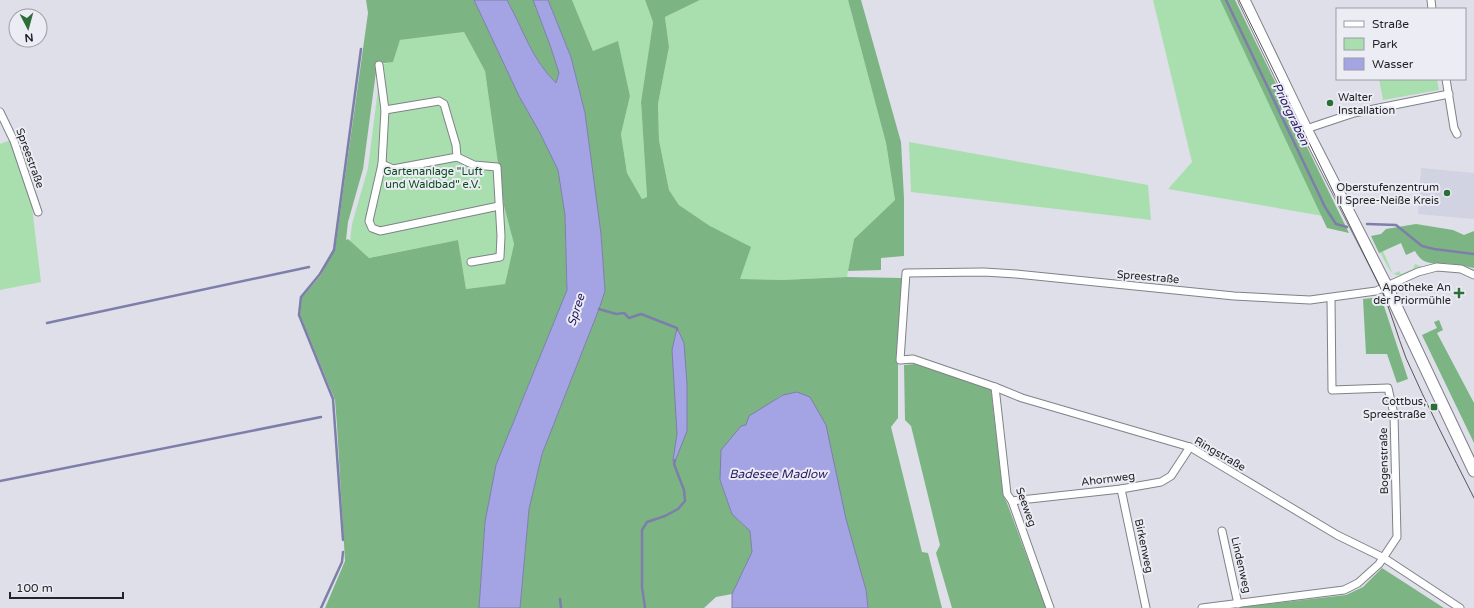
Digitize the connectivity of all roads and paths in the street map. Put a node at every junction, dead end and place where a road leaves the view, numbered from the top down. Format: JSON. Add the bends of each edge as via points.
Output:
{"nodes":[{"id":1,"x":1244,"y":0,"type":"edge"},
{"id":2,"x":379,"y":65,"type":"dead end"},
{"id":3,"x":1446,"y":80,"type":"edge"},
{"id":4,"x":1449,"y":94,"type":"junction"},
{"id":5,"x":385,"y":110,"type":"junction"},
{"id":6,"x":0,"y":112,"type":"edge"},
{"id":7,"x":1306,"y":129,"type":"junction"},
{"id":8,"x":1457,"y":134,"type":"dead end"},
{"id":9,"x":457,"y":157,"type":"junction"},
{"id":10,"x":382,"y":164,"type":"junction"},
{"id":11,"x":498,"y":206,"type":"junction"},
{"id":12,"x":38,"y":212,"type":"dead end"},
{"id":13,"x":471,"y":262,"type":"dead end"},
{"id":14,"x":1474,"y":275,"type":"edge"},
{"id":15,"x":1387,"y":286,"type":"junction"},
{"id":16,"x":1331,"y":298,"type":"junction"},
{"id":17,"x":900,"y":360,"type":"joint"},
{"id":18,"x":995,"y":387,"type":"junction"},
{"id":19,"x":1190,"y":447,"type":"junction"},
{"id":20,"x":1471,"y":458,"type":"edge"},
{"id":21,"x":1474,"y":471,"type":"edge"},
{"id":22,"x":1121,"y":489,"type":"junction"},
{"id":23,"x":1012,"y":501,"type":"junction"},
{"id":24,"x":1222,"y":532,"type":"dead end"},
{"id":25,"x":1384,"y":558,"type":"junction"},
{"id":26,"x":1238,"y":604,"type":"junction"},
{"id":27,"x":1050,"y":608,"type":"edge"},
{"id":28,"x":1146,"y":608,"type":"edge"},
{"id":29,"x":1202,"y":608,"type":"edge"},
{"id":30,"x":1460,"y":608,"type":"edge"}],
"edges":[{"from":1,"to":7,"type":"main road"},
{"from":2,"to":5,"type":"street"},
{"from":3,"to":4,"type":"street"},
{"from":4,"to":7,"type":"street","via":[[1354,113]]},
{"from":4,"to":8,"type":"street"},
{"from":5,"to":9,"type":"street","via":[[439,101],[444,104]]},
{"from":5,"to":10,"type":"street"},
{"from":6,"to":12,"type":"street","name":"Spreestraße","via":[[14,141]]},
{"from":7,"to":15,"type":"main road"},
{"from":9,"to":10,"type":"street","via":[[393,169]]},
{"from":9,"to":11,"type":"street","via":[[474,165],[497,167]]},
{"from":10,"to":11,"type":"street","via":[[369,221],[372,228],[380,231]]},
{"from":11,"to":13,"type":"street","via":[[500,258]]},
{"from":14,"to":15,"type":"street","name":"Spreestraße","via":[[1461,268],[1438,267],[1418,272]]},
{"from":15,"to":16,"type":"street","name":"Spreestraße","via":[[1376,291]]},
{"from":15,"to":20,"type":"main road"},
{"from":16,"to":17,"type":"street","name":"Spreestraße","via":[[1310,300],[1240,296],[984,272],[906,273]]},
{"from":16,"to":25,"type":"street","name":"Bogenstraße","via":[[1332,390],[1388,388],[1394,414],[1397,537]]},
{"from":17,"to":18,"type":"street","name":"Ringstraße","via":[[913,359]]},
{"from":18,"to":19,"type":"street","name":"Ringstraße","via":[[1022,398]]},
{"from":18,"to":23,"type":"street","name":"Seeweg","via":[[1007,494]]},
{"from":19,"to":22,"type":"street","name":"Ahornweg","via":[[1171,476],[1161,482]]},
{"from":19,"to":25,"type":"street","name":"Ringstraße","via":[[1330,532]]},
{"from":20,"to":21,"type":"main road"},
{"from":22,"to":23,"type":"street","name":"Ahornweg"},
{"from":22,"to":28,"type":"street","name":"Birkenweg"},
{"from":23,"to":27,"type":"street","name":"Seeweg"},
{"from":24,"to":26,"type":"street","name":"Lindenweg"},
{"from":25,"to":26,"type":"street","via":[[1358,583],[1344,590]]},
{"from":25,"to":30,"type":"street","name":"Ringstraße"},
{"from":26,"to":29,"type":"street"}]}
